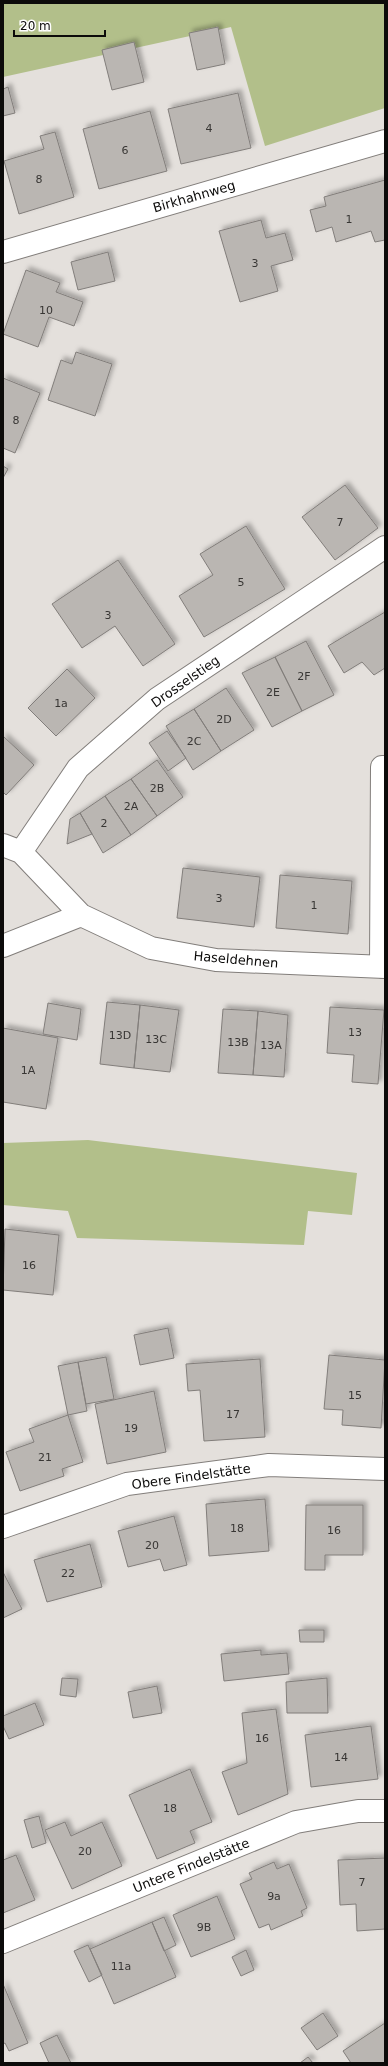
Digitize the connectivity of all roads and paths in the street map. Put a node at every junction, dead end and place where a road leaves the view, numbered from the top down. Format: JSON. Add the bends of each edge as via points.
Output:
{"nodes":[{"id":1,"x":385,"y":141,"type":"edge"},
{"id":2,"x":3,"y":252,"type":"edge"},
{"id":3,"x":385,"y":547,"type":"edge"},
{"id":4,"x":385,"y":767,"type":"edge"},
{"id":5,"x":12,"y":848,"type":"edge"},
{"id":6,"x":81,"y":915,"type":"junction"},
{"id":7,"x":3,"y":946,"type":"edge"},
{"id":8,"x":383,"y":967,"type":"edge"},
{"id":9,"x":385,"y":1469,"type":"edge"},
{"id":10,"x":3,"y":1527,"type":"edge"},
{"id":11,"x":385,"y":1811,"type":"edge"},
{"id":12,"x":3,"y":1942,"type":"edge"}],
"edges":[{"from":1,"to":2,"type":"street","name":"Birkhahnweg"},
{"from":3,"to":5,"type":"street","name":"Drosselstieg","via":[[157,699],[78,768]]},
{"from":4,"to":8,"type":"street","via":[[382,767]]},
{"from":5,"to":6,"type":"street","name":"Haseldehnen"},
{"from":6,"to":7,"type":"street"},
{"from":6,"to":8,"type":"street","name":"Haseldehnen","via":[[151,948],[216,960]]},
{"from":9,"to":10,"type":"street","name":"Obere Findelstätte","via":[[269,1465],[127,1484]]},
{"from":11,"to":12,"type":"street","name":"Untere Findelstätte","via":[[358,1811],[296,1822]]}]}
